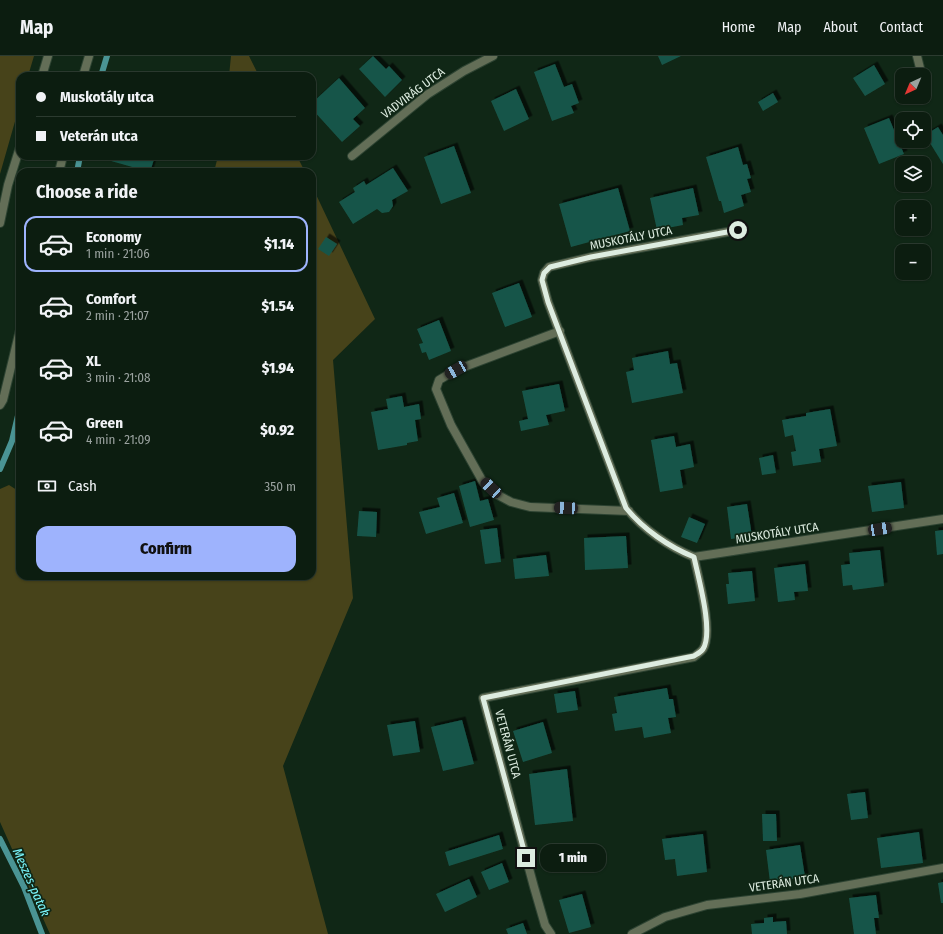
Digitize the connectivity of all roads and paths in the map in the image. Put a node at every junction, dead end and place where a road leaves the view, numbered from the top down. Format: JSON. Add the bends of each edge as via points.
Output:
{"nodes":[{"id":1,"x":48,"y":56,"type":"edge"},
{"id":2,"x":90,"y":56,"type":"edge"},
{"id":3,"x":493,"y":56,"type":"edge"},
{"id":4,"x":917,"y":56,"type":"edge"},
{"id":5,"x":920,"y":68,"type":"dead end"},
{"id":6,"x":43,"y":72,"type":"edge"},
{"id":7,"x":84,"y":72,"type":"edge"},
{"id":8,"x":352,"y":156,"type":"dead end"},
{"id":9,"x":16,"y":160,"type":"edge"},
{"id":10,"x":0,"y":223,"type":"edge"},
{"id":11,"x":738,"y":230,"type":"dead end"},
{"id":12,"x":560,"y":331,"type":"junction"},
{"id":13,"x":16,"y":346,"type":"edge"},
{"id":14,"x":0,"y":405,"type":"edge"},
{"id":15,"x":629,"y":511,"type":"junction"},
{"id":16,"x":943,"y":519,"type":"edge"},
{"id":17,"x":694,"y":557,"type":"junction"},
{"id":18,"x":943,"y":868,"type":"edge"},
{"id":19,"x":550,"y":934,"type":"edge"},
{"id":20,"x":632,"y":934,"type":"edge"}],
"edges":[{"from":1,"to":6,"type":"street"},
{"from":2,"to":7,"type":"street"},
{"from":3,"to":8,"type":"street","name":"VADVIRÁG UTCA","via":[[428,94]]},
{"from":4,"to":5,"type":"street"},
{"from":9,"to":10,"type":"street"},
{"from":11,"to":12,"type":"street","name":"MUSKOTÁLY UTCA","via":[[550,267],[542,280]]},
{"from":12,"to":15,"type":"street","name":"MUSKOTÁLY UTCA"},
{"from":12,"to":15,"type":"street","via":[[456,370],[439,380],[436,389],[450,425],[483,482],[498,495],[530,507]]},
{"from":13,"to":14,"type":"street"},
{"from":15,"to":17,"type":"street","name":"MUSKOTÁLY UTCA","via":[[653,534],[680,552]]},
{"from":16,"to":17,"type":"street","name":"MUSKOTÁLY UTCA"},
{"from":17,"to":19,"type":"street","name":"VETERÁN UTCA","via":[[707,618],[707,638],[703,649],[694,656],[483,698],[534,887]]},
{"from":18,"to":20,"type":"street","name":"VETERÁN UTCA","via":[[800,894],[707,905],[666,918]]}]}
